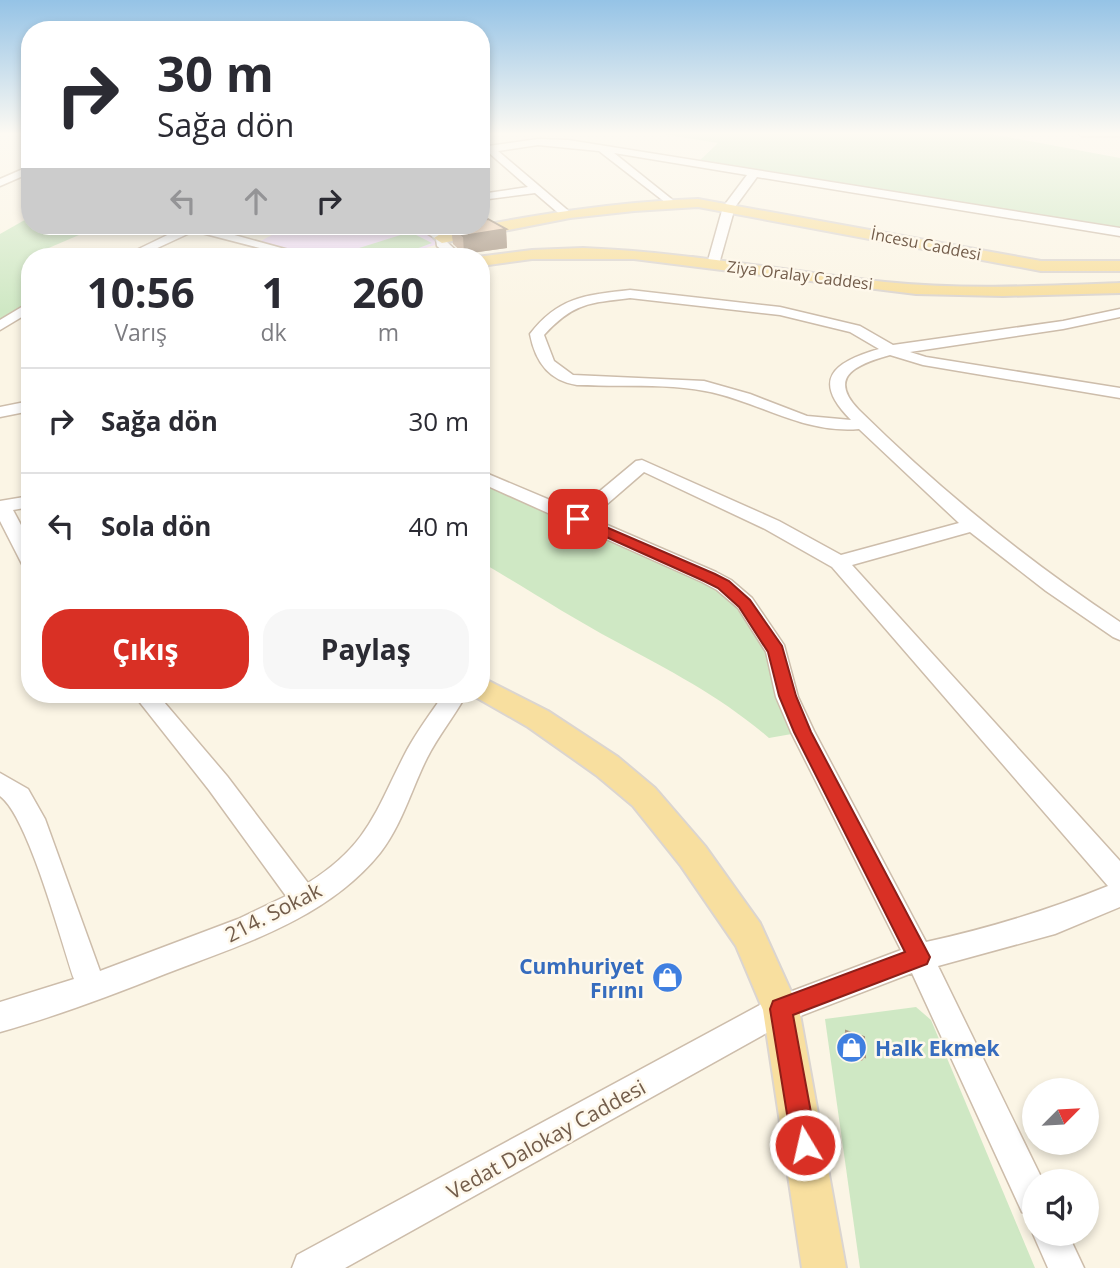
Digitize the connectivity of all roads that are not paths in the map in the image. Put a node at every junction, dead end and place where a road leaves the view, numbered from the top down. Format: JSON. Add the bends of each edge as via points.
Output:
{"nodes":[{"id":1,"x":511,"y":192,"type":"edge"},
{"id":2,"x":542,"y":192,"type":"edge"},
{"id":3,"x":656,"y":192,"type":"edge"},
{"id":4,"x":740,"y":192,"type":"edge"},
{"id":5,"x":873,"y":192,"type":"edge"},
{"id":6,"x":490,"y":196,"type":"edge"},
{"id":7,"x":670,"y":203,"type":"junction"},
{"id":8,"x":729,"y":207,"type":"junction"},
{"id":9,"x":567,"y":215,"type":"junction"},
{"id":10,"x":490,"y":229,"type":"edge"},
{"id":11,"x":1120,"y":232,"type":"edge"},
{"id":12,"x":175,"y":235,"type":"edge"},
{"id":13,"x":227,"y":235,"type":"edge"},
{"id":14,"x":437,"y":235,"type":"edge"},
{"id":15,"x":458,"y":235,"type":"edge"},
{"id":16,"x":442,"y":238,"type":"junction"},
{"id":17,"x":147,"y":248,"type":"edge"},
{"id":18,"x":275,"y":248,"type":"edge"},
{"id":19,"x":447,"y":248,"type":"edge"},
{"id":20,"x":1001,"y":258,"type":"junction"},
{"id":21,"x":490,"y":260,"type":"edge"},
{"id":22,"x":713,"y":264,"type":"junction"},
{"id":23,"x":1120,"y":266,"type":"edge"},
{"id":24,"x":1120,"y":288,"type":"edge"},
{"id":25,"x":1021,"y":292,"type":"junction"},
{"id":26,"x":21,"y":312,"type":"edge"},
{"id":27,"x":1120,"y":313,"type":"edge"},
{"id":28,"x":0,"y":326,"type":"edge"},
{"id":29,"x":891,"y":350,"type":"junction"},
{"id":30,"x":1120,"y":393,"type":"edge"},
{"id":31,"x":21,"y":408,"type":"edge"},
{"id":32,"x":0,"y":412,"type":"edge"},
{"id":33,"x":863,"y":424,"type":"junction"},
{"id":34,"x":490,"y":480,"type":"edge"},
{"id":35,"x":21,"y":503,"type":"edge"},
{"id":36,"x":1,"y":507,"type":"edge"},
{"id":37,"x":578,"y":519,"type":"junction"},
{"id":38,"x":972,"y":525,"type":"junction"},
{"id":39,"x":21,"y":544,"type":"edge"},
{"id":40,"x":839,"y":562,"type":"junction"},
{"id":41,"x":1120,"y":632,"type":"edge"},
{"id":42,"x":490,"y":692,"type":"edge"},
{"id":43,"x":152,"y":703,"type":"edge"},
{"id":44,"x":450,"y":703,"type":"edge"},
{"id":45,"x":0,"y":783,"type":"edge"},
{"id":46,"x":1120,"y":880,"type":"edge"},
{"id":47,"x":1120,"y":894,"type":"edge"},
{"id":48,"x":304,"y":899,"type":"junction"},
{"id":49,"x":919,"y":957,"type":"junction"},
{"id":50,"x":92,"y":989,"type":"junction"},
{"id":51,"x":781,"y":1009,"type":"junction"},
{"id":52,"x":0,"y":1017,"type":"edge"},
{"id":53,"x":1022,"y":1175,"type":"edge"},
{"id":54,"x":1056,"y":1246,"type":"edge"},
{"id":55,"x":310,"y":1268,"type":"edge"},
{"id":56,"x":824,"y":1268,"type":"edge"},
{"id":57,"x":1066,"y":1268,"type":"edge"}],
"edges":[{"from":1,"to":6,"type":"street"},
{"from":2,"to":9,"type":"street"},
{"from":3,"to":7,"type":"street"},
{"from":4,"to":8,"type":"street"},
{"from":5,"to":11,"type":"street"},
{"from":7,"to":8,"type":"main road","name":"İncesu Caddesi"},
{"from":7,"to":9,"type":"main road","name":"İncesu Caddesi"},
{"from":8,"to":20,"type":"main road","name":"İncesu Caddesi"},
{"from":8,"to":22,"type":"street"},
{"from":9,"to":10,"type":"main road","name":"İncesu Caddesi"},
{"from":12,"to":17,"type":"street"},
{"from":13,"to":18,"type":"street"},
{"from":14,"to":16,"type":"street"},
{"from":15,"to":16,"type":"main road","name":"İncesu Caddesi"},
{"from":16,"to":19,"type":"street"},
{"from":20,"to":23,"type":"main road","name":"İncesu Caddesi","via":[[1064,268]]},
{"from":20,"to":25,"type":"main road","via":[[1020,279]]},
{"from":21,"to":22,"type":"main road","name":"Ziya Oralay Caddesi","via":[[588,251]]},
{"from":22,"to":25,"type":"main road","name":"Ziya Oralay Caddesi","via":[[885,286]]},
{"from":24,"to":25,"type":"main road","name":"Ziya Oralay Caddesi"},
{"from":26,"to":28,"type":"street"},
{"from":27,"to":29,"type":"street"},
{"from":29,"to":30,"type":"street","via":[[923,360]]},
{"from":29,"to":33,"type":"street","via":[[865,358],[838,377],[839,398]]},
{"from":29,"to":33,"type":"street","via":[[855,329],[780,311],[630,293],[586,299],[557,312],[537,334],[542,358],[564,377],[705,386],[819,425],[842,428]]},
{"from":31,"to":32,"type":"street"},
{"from":33,"to":38,"type":"street"},
{"from":34,"to":37,"type":"street"},
{"from":35,"to":36,"type":"street"},
{"from":36,"to":39,"type":"street"},
{"from":37,"to":40,"type":"street","via":[[642,465],[772,525]]},
{"from":37,"to":49,"type":"street","via":[[709,577],[745,603],[776,651],[787,696],[803,732]]},
{"from":38,"to":40,"type":"street"},
{"from":38,"to":41,"type":"street"},
{"from":40,"to":46,"type":"street"},
{"from":42,"to":51,"type":"main road","via":[[607,766],[644,797],[693,856],[748,935]]},
{"from":43,"to":48,"type":"street"},
{"from":44,"to":48,"type":"street","name":"214. Sokak","via":[[370,846],[345,873]]},
{"from":45,"to":50,"type":"street","via":[[19,796],[36,827]]},
{"from":47,"to":49,"type":"street","name":"Vedat Dalokay Caddesi","via":[[1055,921]]},
{"from":48,"to":50,"type":"street","name":"214. Sokak","via":[[254,926]]},
{"from":49,"to":51,"type":"street","name":"Vedat Dalokay Caddesi"},
{"from":49,"to":53,"type":"street"},
{"from":50,"to":52,"type":"street","name":"214. Sokak"},
{"from":51,"to":55,"type":"street","name":"Vedat Dalokay Caddesi"},
{"from":51,"to":56,"type":"main road"},
{"from":54,"to":57,"type":"street"}]}
